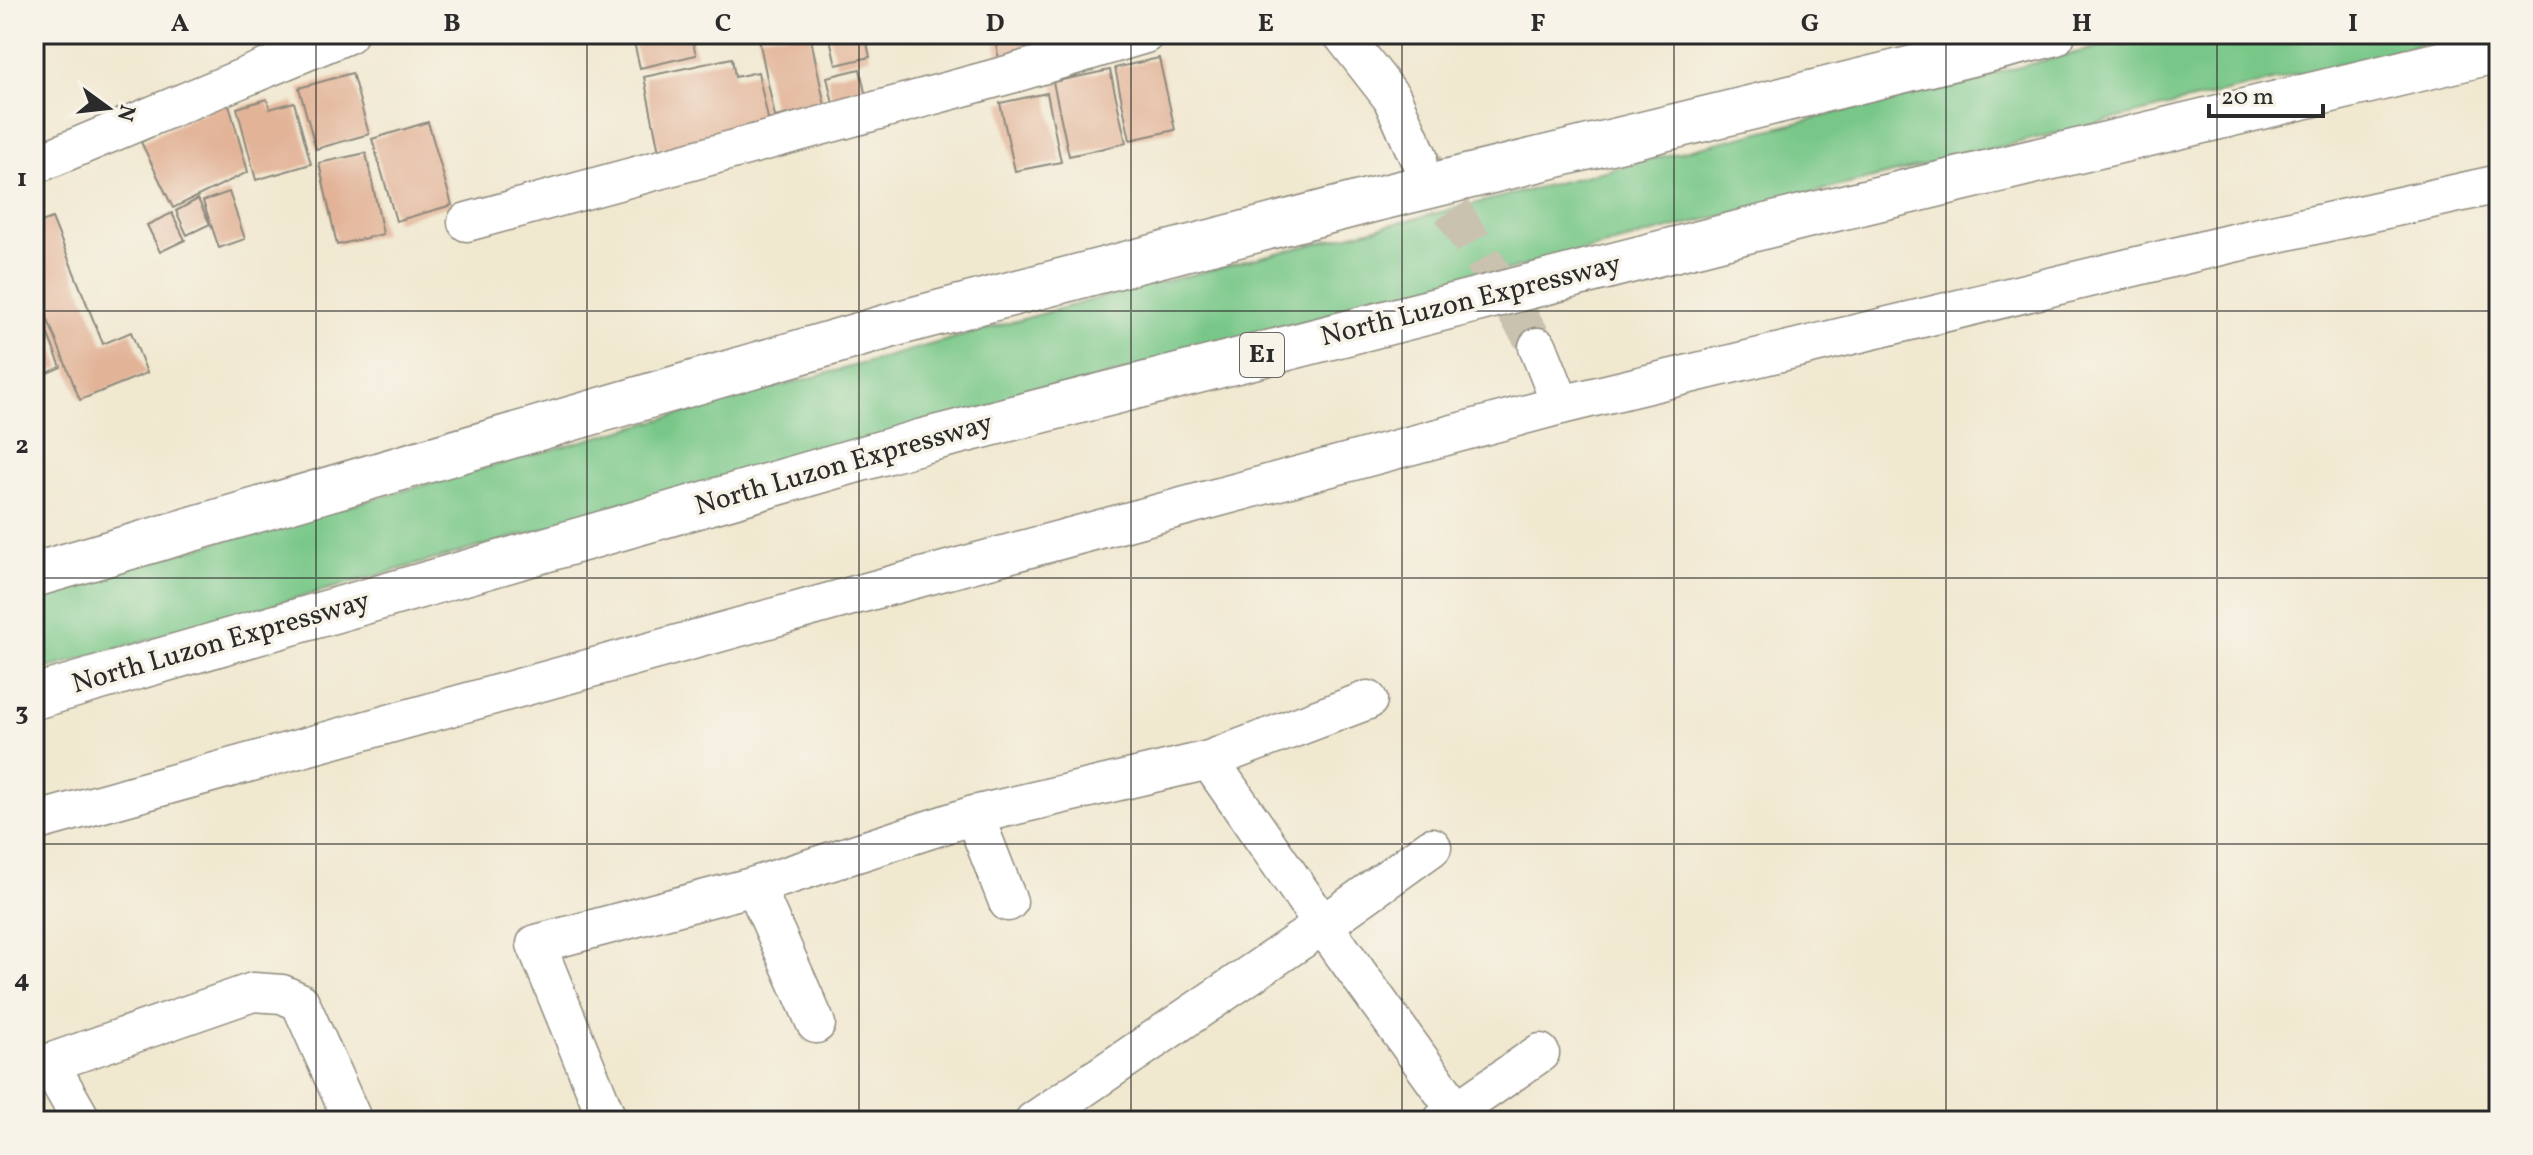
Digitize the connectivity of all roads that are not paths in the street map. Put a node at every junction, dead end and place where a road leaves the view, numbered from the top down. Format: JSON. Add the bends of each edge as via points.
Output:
{"nodes":[{"id":1,"x":348,"y":34,"type":"edge"},
{"id":2,"x":1145,"y":34,"type":"edge"},
{"id":3,"x":1342,"y":34,"type":"edge"},
{"id":4,"x":2053,"y":34,"type":"edge"},
{"id":5,"x":2499,"y":50,"type":"edge"},
{"id":6,"x":1418,"y":156,"type":"tunnel mouth"},
{"id":7,"x":34,"y":165,"type":"edge"},
{"id":8,"x":2499,"y":184,"type":"edge"},
{"id":9,"x":467,"y":222,"type":"dead end"},
{"id":10,"x":1538,"y":347,"type":"tunnel mouth"},
{"id":11,"x":1561,"y":405,"type":"junction"},
{"id":12,"x":34,"y":575,"type":"edge"},
{"id":13,"x":34,"y":697,"type":"edge"},
{"id":14,"x":1368,"y":700,"type":"dead end"},
{"id":15,"x":1209,"y":760,"type":"junction"},
{"id":16,"x":974,"y":815,"type":"junction"},
{"id":17,"x":34,"y":822,"type":"edge"},
{"id":18,"x":1432,"y":847,"type":"dead end"},
{"id":19,"x":755,"y":886,"type":"junction"},
{"id":20,"x":1008,"y":902,"type":"dead end"},
{"id":21,"x":1323,"y":925,"type":"junction"},
{"id":22,"x":816,"y":1024,"type":"dead end"},
{"id":23,"x":1540,"y":1053,"type":"dead end"},
{"id":24,"x":42,"y":1068,"type":"edge"},
{"id":25,"x":1455,"y":1118,"type":"edge"},
{"id":26,"x":82,"y":1121,"type":"edge"},
{"id":27,"x":353,"y":1121,"type":"edge"},
{"id":28,"x":608,"y":1121,"type":"edge"},
{"id":29,"x":1034,"y":1121,"type":"edge"}],
"edges":[{"from":1,"to":7,"type":"street"},
{"from":2,"to":9,"type":"street"},
{"from":3,"to":6,"type":"street","via":[[1392,98]]},
{"from":4,"to":12,"type":"highway","via":[[1372,200],[903,322]]},
{"from":5,"to":13,"type":"highway","name":"North Luzon Expressway","number":"E1","via":[[1802,217],[923,441]]},
{"from":8,"to":11,"type":"street"},
{"from":10,"to":11,"type":"street"},
{"from":11,"to":17,"type":"street"},
{"from":14,"to":15,"type":"street"},
{"from":15,"to":16,"type":"street"},
{"from":15,"to":21,"type":"street"},
{"from":16,"to":19,"type":"street"},
{"from":16,"to":20,"type":"street"},
{"from":18,"to":21,"type":"street"},
{"from":19,"to":22,"type":"street"},
{"from":19,"to":28,"type":"street","via":[[536,944]]},
{"from":21,"to":25,"type":"street"},
{"from":21,"to":29,"type":"street"},
{"from":23,"to":25,"type":"street"},
{"from":24,"to":26,"type":"street"},
{"from":24,"to":27,"type":"street","via":[[253,992],[282,994],[300,1002]]}]}
